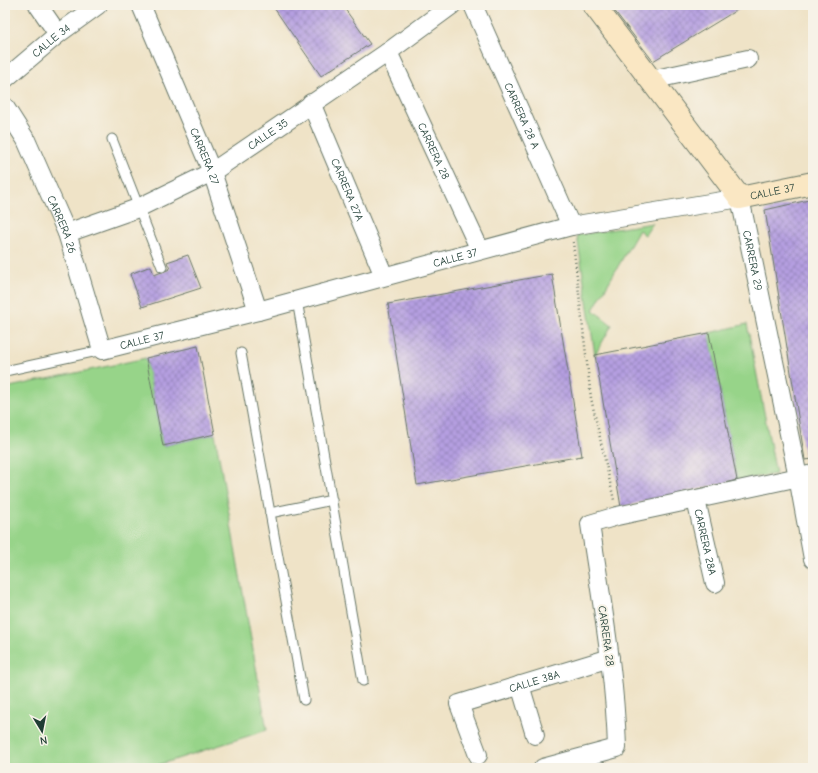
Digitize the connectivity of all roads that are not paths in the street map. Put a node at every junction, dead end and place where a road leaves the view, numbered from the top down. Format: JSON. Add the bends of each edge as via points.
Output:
{"nodes":[{"id":1,"x":38,"y":5,"type":"edge"},
{"id":2,"x":98,"y":5,"type":"edge"},
{"id":3,"x":141,"y":5,"type":"edge"},
{"id":4,"x":452,"y":5,"type":"edge"},
{"id":5,"x":473,"y":5,"type":"edge"},
{"id":6,"x":594,"y":5,"type":"edge"},
{"id":7,"x":58,"y":34,"type":"junction"},
{"id":8,"x":388,"y":52,"type":"junction"},
{"id":9,"x":748,"y":58,"type":"dead end"},
{"id":10,"x":5,"y":79,"type":"edge"},
{"id":11,"x":651,"y":80,"type":"junction"},
{"id":12,"x":311,"y":103,"type":"junction"},
{"id":13,"x":5,"y":107,"type":"edge"},
{"id":14,"x":112,"y":139,"type":"dead end"},
{"id":15,"x":212,"y":172,"type":"junction"},
{"id":16,"x":813,"y":183,"type":"edge"},
{"id":17,"x":740,"y":198,"type":"junction"},
{"id":18,"x":138,"y":208,"type":"junction"},
{"id":19,"x":571,"y":226,"type":"junction"},
{"id":20,"x":67,"y":233,"type":"junction"},
{"id":21,"x":480,"y":250,"type":"junction"},
{"id":22,"x":162,"y":267,"type":"dead end"},
{"id":23,"x":384,"y":276,"type":"junction"},
{"id":24,"x":297,"y":300,"type":"junction"},
{"id":25,"x":258,"y":311,"type":"junction"},
{"id":26,"x":102,"y":350,"type":"junction"},
{"id":27,"x":241,"y":353,"type":"dead end"},
{"id":28,"x":5,"y":371,"type":"edge"},
{"id":29,"x":805,"y":476,"type":"edge"},
{"id":30,"x":332,"y":500,"type":"junction"},
{"id":31,"x":696,"y":500,"type":"junction"},
{"id":32,"x":270,"y":513,"type":"junction"},
{"id":33,"x":813,"y":559,"type":"edge"},
{"id":34,"x":715,"y":584,"type":"dead end"},
{"id":35,"x":610,"y":658,"type":"junction"},
{"id":36,"x":363,"y":681,"type":"dead end"},
{"id":37,"x":520,"y":685,"type":"junction"},
{"id":38,"x":304,"y":700,"type":"dead end"},
{"id":39,"x":535,"y":735,"type":"dead end"},
{"id":40,"x":478,"y":755,"type":"dead end"},
{"id":41,"x":543,"y":768,"type":"edge"}],
"edges":[{"from":1,"to":7,"type":"street"},
{"from":2,"to":7,"type":"street","name":"CALLE 34"},
{"from":3,"to":15,"type":"street","name":"CARRERA 27"},
{"from":4,"to":8,"type":"street","name":"CALLE 35"},
{"from":5,"to":19,"type":"street","name":"CARRERA 28 A"},
{"from":6,"to":11,"type":"street","name":"CARRERA 29"},
{"from":7,"to":10,"type":"street","name":"CALLE 34"},
{"from":8,"to":12,"type":"street","name":"CALLE 35"},
{"from":8,"to":21,"type":"street","name":"CARRERA 28"},
{"from":9,"to":11,"type":"street"},
{"from":11,"to":17,"type":"street","name":"CARRERA 29"},
{"from":12,"to":15,"type":"street","name":"CALLE 35"},
{"from":12,"to":23,"type":"street","name":"CARRERA 27A"},
{"from":13,"to":20,"type":"street","name":"CARRERA 26","via":[[26,140]]},
{"from":14,"to":18,"type":"lane"},
{"from":15,"to":18,"type":"street","name":"CALLE 35"},
{"from":15,"to":25,"type":"street","name":"CARRERA 27"},
{"from":16,"to":17,"type":"street","name":"CALLE 37"},
{"from":17,"to":19,"type":"street","name":"CALLE 37"},
{"from":17,"to":29,"type":"street","name":"CARRERA 29"},
{"from":18,"to":20,"type":"street","name":"CALLE 35"},
{"from":18,"to":22,"type":"lane"},
{"from":19,"to":21,"type":"street","name":"CALLE 37"},
{"from":20,"to":26,"type":"street","name":"CARRERA 26"},
{"from":21,"to":23,"type":"street","name":"CALLE 37"},
{"from":23,"to":24,"type":"street","name":"CALLE 37"},
{"from":24,"to":25,"type":"street","name":"CALLE 37"},
{"from":24,"to":30,"type":"lane"},
{"from":25,"to":26,"type":"street","name":"CALLE 37"},
{"from":26,"to":28,"type":"lane"},
{"from":27,"to":32,"type":"lane"},
{"from":29,"to":31,"type":"street"},
{"from":29,"to":33,"type":"street","name":"CARRERA 29"},
{"from":30,"to":32,"type":"lane"},
{"from":30,"to":36,"type":"lane"},
{"from":31,"to":34,"type":"street","name":"CARRERA 28A"},
{"from":31,"to":35,"type":"street","name":"CARRERA 28","via":[[590,524]]},
{"from":32,"to":38,"type":"lane"},
{"from":35,"to":37,"type":"street","name":"CALLE 38A"},
{"from":35,"to":41,"type":"street","name":"CARRERA 28","via":[[617,748]]},
{"from":37,"to":39,"type":"street"},
{"from":37,"to":40,"type":"street","name":"CALLE 38A","via":[[459,704]]}]}
